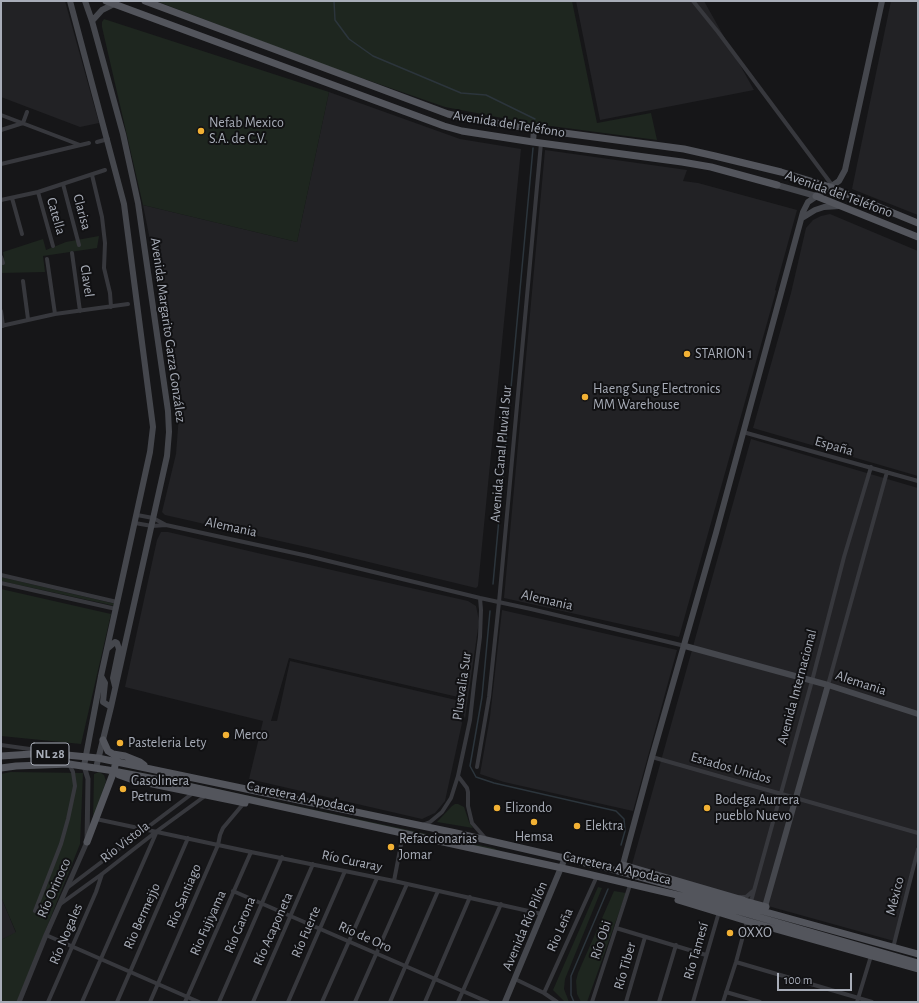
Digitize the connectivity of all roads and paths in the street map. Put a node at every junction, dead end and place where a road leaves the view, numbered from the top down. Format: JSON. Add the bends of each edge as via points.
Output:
{"nodes":[{"id":1,"x":70,"y":1,"type":"edge"},
{"id":2,"x":85,"y":1,"type":"edge"},
{"id":3,"x":106,"y":1,"type":"edge"},
{"id":4,"x":145,"y":1,"type":"edge"},
{"id":5,"x":693,"y":1,"type":"edge"},
{"id":6,"x":882,"y":1,"type":"edge"},
{"id":7,"x":114,"y":4,"type":"junction"},
{"id":8,"x":92,"y":21,"type":"junction"},
{"id":9,"x":27,"y":112,"type":"dead end"},
{"id":10,"x":1,"y":115,"type":"edge"},
{"id":11,"x":23,"y":123,"type":"junction"},
{"id":12,"x":534,"y":129,"type":"junction"},
{"id":13,"x":1,"y":130,"type":"edge"},
{"id":14,"x":108,"y":139,"type":"junction"},
{"id":15,"x":97,"y":142,"type":"dead end"},
{"id":16,"x":533,"y":142,"type":"junction"},
{"id":17,"x":89,"y":143,"type":"dead end"},
{"id":18,"x":541,"y":143,"type":"junction"},
{"id":19,"x":80,"y":145,"type":"junction"},
{"id":20,"x":1,"y":164,"type":"edge"},
{"id":21,"x":105,"y":170,"type":"dead end"},
{"id":22,"x":92,"y":175,"type":"junction"},
{"id":23,"x":63,"y":184,"type":"junction"},
{"id":24,"x":777,"y":185,"type":"joint"},
{"id":25,"x":831,"y":186,"type":"junction"},
{"id":26,"x":38,"y":192,"type":"junction"},
{"id":27,"x":816,"y":196,"type":"junction"},
{"id":28,"x":12,"y":198,"type":"junction"},
{"id":29,"x":1,"y":200,"type":"edge"},
{"id":30,"x":841,"y":206,"type":"junction"},
{"id":31,"x":802,"y":218,"type":"junction"},
{"id":32,"x":918,"y":223,"type":"edge"},
{"id":33,"x":22,"y":234,"type":"dead end"},
{"id":34,"x":918,"y":237,"type":"edge"},
{"id":35,"x":79,"y":245,"type":"dead end"},
{"id":36,"x":53,"y":246,"type":"dead end"},
{"id":37,"x":72,"y":253,"type":"dead end"},
{"id":38,"x":1,"y":257,"type":"edge"},
{"id":39,"x":47,"y":259,"type":"dead end"},
{"id":40,"x":3,"y":262,"type":"dead end"},
{"id":41,"x":23,"y":281,"type":"dead end"},
{"id":42,"x":128,"y":304,"type":"dead end"},
{"id":43,"x":111,"y":308,"type":"junction"},
{"id":44,"x":1,"y":311,"type":"edge"},
{"id":45,"x":80,"y":311,"type":"junction"},
{"id":46,"x":55,"y":314,"type":"junction"},
{"id":47,"x":28,"y":319,"type":"junction"},
{"id":48,"x":2,"y":326,"type":"edge"},
{"id":49,"x":743,"y":432,"type":"junction"},
{"id":50,"x":871,"y":467,"type":"junction"},
{"id":51,"x":887,"y":472,"type":"junction"},
{"id":52,"x":918,"y":481,"type":"edge"},
{"id":53,"x":137,"y":515,"type":"junction"},
{"id":54,"x":154,"y":518,"type":"junction"},
{"id":55,"x":135,"y":523,"type":"junction"},
{"id":56,"x":166,"y":525,"type":"junction"},
{"id":57,"x":152,"y":526,"type":"junction"},
{"id":58,"x":1,"y":575,"type":"edge"},
{"id":59,"x":1,"y":584,"type":"edge"},
{"id":60,"x":480,"y":598,"type":"junction"},
{"id":61,"x":117,"y":602,"type":"junction"},
{"id":62,"x":499,"y":602,"type":"junction"},
{"id":63,"x":116,"y":609,"type":"junction"},
{"id":64,"x":684,"y":646,"type":"junction"},
{"id":65,"x":107,"y":650,"type":"junction"},
{"id":66,"x":101,"y":676,"type":"junction"},
{"id":67,"x":812,"y":681,"type":"junction"},
{"id":68,"x":828,"y":686,"type":"junction"},
{"id":69,"x":115,"y":688,"type":"junction"},
{"id":70,"x":111,"y":707,"type":"junction"},
{"id":71,"x":918,"y":714,"type":"edge"},
{"id":72,"x":103,"y":740,"type":"junction"},
{"id":73,"x":1,"y":745,"type":"edge"},
{"id":74,"x":56,"y":754,"type":"junction"},
{"id":75,"x":1,"y":756,"type":"edge"},
{"id":76,"x":85,"y":756,"type":"junction"},
{"id":77,"x":652,"y":757,"type":"junction"},
{"id":78,"x":98,"y":758,"type":"junction"},
{"id":79,"x":116,"y":758,"type":"junction"},
{"id":80,"x":69,"y":764,"type":"junction"},
{"id":81,"x":84,"y":766,"type":"junction"},
{"id":82,"x":477,"y":767,"type":"dead end"},
{"id":83,"x":1,"y":768,"type":"edge"},
{"id":84,"x":96,"y":768,"type":"junction"},
{"id":85,"x":114,"y":771,"type":"junction"},
{"id":86,"x":458,"y":776,"type":"junction"},
{"id":87,"x":88,"y":779,"type":"junction"},
{"id":88,"x":193,"y":794,"type":"junction"},
{"id":89,"x":781,"y":794,"type":"junction"},
{"id":90,"x":205,"y":796,"type":"junction"},
{"id":91,"x":795,"y":798,"type":"junction"},
{"id":92,"x":244,"y":803,"type":"junction"},
{"id":93,"x":96,"y":819,"type":"junction"},
{"id":94,"x":420,"y":826,"type":"junction"},
{"id":95,"x":146,"y":828,"type":"junction"},
{"id":96,"x":156,"y":831,"type":"junction"},
{"id":97,"x":918,"y":833,"type":"edge"},
{"id":98,"x":403,"y":836,"type":"junction"},
{"id":99,"x":188,"y":838,"type":"junction"},
{"id":100,"x":489,"y":841,"type":"junction"},
{"id":101,"x":87,"y":842,"type":"junction"},
{"id":102,"x":218,"y":845,"type":"junction"},
{"id":103,"x":918,"y":849,"type":"edge"},
{"id":104,"x":251,"y":852,"type":"junction"},
{"id":105,"x":282,"y":857,"type":"junction"},
{"id":106,"x":566,"y":858,"type":"junction"},
{"id":107,"x":313,"y":864,"type":"junction"},
{"id":108,"x":562,"y":868,"type":"junction"},
{"id":109,"x":622,"y":869,"type":"junction"},
{"id":110,"x":345,"y":871,"type":"junction"},
{"id":111,"x":102,"y":874,"type":"junction"},
{"id":112,"x":597,"y":876,"type":"junction"},
{"id":113,"x":377,"y":878,"type":"junction"},
{"id":114,"x":394,"y":881,"type":"junction"},
{"id":115,"x":408,"y":884,"type":"junction"},
{"id":116,"x":630,"y":885,"type":"junction"},
{"id":117,"x":755,"y":887,"type":"junction"},
{"id":118,"x":66,"y":888,"type":"junction"},
{"id":119,"x":234,"y":891,"type":"junction"},
{"id":120,"x":438,"y":891,"type":"junction"},
{"id":121,"x":470,"y":897,"type":"junction"},
{"id":122,"x":736,"y":898,"type":"junction"},
{"id":123,"x":262,"y":903,"type":"junction"},
{"id":124,"x":501,"y":904,"type":"junction"},
{"id":125,"x":58,"y":906,"type":"junction"},
{"id":126,"x":720,"y":909,"type":"junction"},
{"id":127,"x":747,"y":909,"type":"junction"},
{"id":128,"x":35,"y":911,"type":"dead end"},
{"id":129,"x":764,"y":912,"type":"junction"},
{"id":130,"x":542,"y":914,"type":"junction"},
{"id":131,"x":291,"y":917,"type":"junction"},
{"id":132,"x":616,"y":928,"type":"junction"},
{"id":133,"x":319,"y":929,"type":"junction"},
{"id":134,"x":46,"y":935,"type":"junction"},
{"id":135,"x":645,"y":936,"type":"junction"},
{"id":136,"x":348,"y":942,"type":"junction"},
{"id":137,"x":676,"y":945,"type":"junction"},
{"id":138,"x":73,"y":947,"type":"junction"},
{"id":139,"x":893,"y":948,"type":"junction"},
{"id":140,"x":918,"y":954,"type":"edge"},
{"id":141,"x":377,"y":955,"type":"junction"},
{"id":142,"x":706,"y":955,"type":"junction"},
{"id":143,"x":871,"y":956,"type":"junction"},
{"id":144,"x":101,"y":959,"type":"junction"},
{"id":145,"x":736,"y":962,"type":"junction"},
{"id":146,"x":918,"y":963,"type":"edge"},
{"id":147,"x":406,"y":967,"type":"junction"},
{"id":148,"x":918,"y":969,"type":"edge"},
{"id":149,"x":130,"y":971,"type":"junction"},
{"id":150,"x":515,"y":978,"type":"junction"},
{"id":151,"x":435,"y":979,"type":"junction"},
{"id":152,"x":158,"y":984,"type":"junction"},
{"id":153,"x":463,"y":991,"type":"junction"},
{"id":154,"x":726,"y":992,"type":"junction"},
{"id":155,"x":544,"y":993,"type":"junction"},
{"id":156,"x":188,"y":997,"type":"junction"},
{"id":157,"x":858,"y":1000,"type":"edge"},
{"id":158,"x":19,"y":1002,"type":"edge"},
{"id":159,"x":48,"y":1002,"type":"edge"},
{"id":160,"x":82,"y":1002,"type":"edge"},
{"id":161,"x":117,"y":1002,"type":"edge"},
{"id":162,"x":150,"y":1002,"type":"edge"},
{"id":163,"x":185,"y":1002,"type":"edge"},
{"id":164,"x":199,"y":1002,"type":"edge"},
{"id":165,"x":219,"y":1002,"type":"edge"},
{"id":166,"x":253,"y":1002,"type":"edge"},
{"id":167,"x":288,"y":1002,"type":"edge"},
{"id":168,"x":322,"y":1002,"type":"edge"},
{"id":169,"x":355,"y":1002,"type":"edge"},
{"id":170,"x":390,"y":1002,"type":"edge"},
{"id":171,"x":425,"y":1002,"type":"edge"},
{"id":172,"x":458,"y":1002,"type":"edge"},
{"id":173,"x":488,"y":1002,"type":"edge"},
{"id":174,"x":505,"y":1002,"type":"edge"},
{"id":175,"x":557,"y":1002,"type":"edge"},
{"id":176,"x":592,"y":1002,"type":"edge"},
{"id":177,"x":626,"y":1002,"type":"edge"},
{"id":178,"x":659,"y":1002,"type":"edge"},
{"id":179,"x":693,"y":1002,"type":"edge"},
{"id":180,"x":723,"y":1002,"type":"edge"},
{"id":181,"x":760,"y":1002,"type":"edge"},
{"id":182,"x":872,"y":1002,"type":"edge"}],
"edges":[{"from":1,"to":14,"type":"main road","name":"Avenida Margarito Garza González"},
{"from":2,"to":8,"type":"main road","name":"Avenida Margarito Garza González"},
{"from":3,"to":7,"type":"main road","name":"Avenida del Teléfono"},
{"from":4,"to":12,"type":"main road","name":"Avenida del Teléfono","via":[[448,114]]},
{"from":5,"to":25,"type":"street"},
{"from":6,"to":25,"type":"main road","via":[[845,170],[839,181]]},
{"from":7,"to":8,"type":"main road","via":[[99,12]]},
{"from":7,"to":16,"type":"main road","name":"Avenida del Teléfono","via":[[444,126]]},
{"from":8,"to":54,"type":"main road","name":"Avenida Margarito Garza González","via":[[123,134],[138,203],[168,411],[167,456]]},
{"from":9,"to":11,"type":"street"},
{"from":10,"to":11,"type":"street"},
{"from":11,"to":13,"type":"street"},
{"from":11,"to":19,"type":"street"},
{"from":12,"to":16,"type":"main road"},
{"from":12,"to":25,"type":"main road","name":"Avenida del Teléfono","via":[[684,149]]},
{"from":14,"to":15,"type":"street"},
{"from":14,"to":53,"type":"main road","name":"Avenida Margarito Garza González","via":[[124,204],[153,427]]},
{"from":16,"to":18,"type":"main road","name":"Avenida del Teléfono"},
{"from":17,"to":19,"type":"street"},
{"from":18,"to":24,"type":"main road","name":"Avenida del Teléfono","via":[[711,167]]},
{"from":18,"to":62,"type":"street","name":"Avenida Canal Pluvial Sur"},
{"from":19,"to":20,"type":"street"},
{"from":21,"to":22,"type":"street"},
{"from":22,"to":23,"type":"street"},
{"from":22,"to":43,"type":"street","via":[[102,217],[104,268]]},
{"from":23,"to":26,"type":"street"},
{"from":23,"to":35,"type":"street","name":"Clarisa"},
{"from":24,"to":27,"type":"main road","name":"Avenida del Teléfono"},
{"from":25,"to":27,"type":"main road"},
{"from":25,"to":32,"type":"main road","name":"Avenida del Teléfono"},
{"from":26,"to":28,"type":"street"},
{"from":26,"to":36,"type":"street","name":"Catella"},
{"from":27,"to":30,"type":"main road","name":"Avenida del Teléfono"},
{"from":27,"to":31,"type":"main road","via":[[805,207]]},
{"from":28,"to":29,"type":"street"},
{"from":28,"to":33,"type":"street"},
{"from":30,"to":31,"type":"main road","via":[[824,207]]},
{"from":30,"to":34,"type":"main road","name":"Avenida del Teléfono"},
{"from":31,"to":49,"type":"main road"},
{"from":37,"to":45,"type":"street","name":"Clavel"},
{"from":38,"to":40,"type":"street"},
{"from":39,"to":46,"type":"street"},
{"from":41,"to":47,"type":"street"},
{"from":42,"to":43,"type":"street"},
{"from":43,"to":45,"type":"street"},
{"from":44,"to":48,"type":"street"},
{"from":45,"to":46,"type":"street"},
{"from":46,"to":47,"type":"street"},
{"from":47,"to":48,"type":"street"},
{"from":49,"to":50,"type":"street","name":"España"},
{"from":49,"to":64,"type":"main road"},
{"from":50,"to":51,"type":"street","name":"España"},
{"from":50,"to":67,"type":"street","name":"Avenida Internacional","via":[[844,557]]},
{"from":51,"to":52,"type":"street","name":"España"},
{"from":51,"to":68,"type":"street","name":"Avenida Internacional"},
{"from":53,"to":54,"type":"street","name":"Alemania"},
{"from":53,"to":55,"type":"main road","name":"Avenida Margarito Garza González"},
{"from":54,"to":56,"type":"street","name":"Alemania"},
{"from":54,"to":57,"type":"main road","name":"Avenida Margarito Garza González"},
{"from":55,"to":57,"type":"street","name":"Alemania"},
{"from":55,"to":61,"type":"main road","name":"Avenida Margarito Garza González"},
{"from":56,"to":57,"type":"street","name":"Alemania"},
{"from":56,"to":60,"type":"street","name":"Alemania"},
{"from":57,"to":69,"type":"main road","name":"Avenida Margarito Garza González"},
{"from":58,"to":61,"type":"street"},
{"from":59,"to":63,"type":"street"},
{"from":60,"to":62,"type":"street","name":"Alemania"},
{"from":60,"to":86,"type":"street","name":"Plusvalia Sur","via":[[480,637],[470,720]]},
{"from":61,"to":63,"type":"main road","name":"Avenida Margarito Garza González"},
{"from":62,"to":64,"type":"street","name":"Alemania"},
{"from":62,"to":82,"type":"street","name":"Avenida Canal Pluvial Sur","via":[[489,697]]},
{"from":63,"to":65,"type":"main road","name":"Avenida Margarito Garza González"},
{"from":64,"to":67,"type":"main road","name":"Alemania"},
{"from":64,"to":77,"type":"main road"},
{"from":65,"to":66,"type":"main road","name":"Avenida Margarito Garza González"},
{"from":65,"to":69,"type":"main road","via":[[113,643],[117,643],[119,649],[113,678]]},
{"from":66,"to":70,"type":"main road","via":[[105,683],[103,702]]},
{"from":66,"to":76,"type":"main road","name":"Avenida Margarito Garza González"},
{"from":67,"to":68,"type":"main road","name":"Alemania"},
{"from":67,"to":89,"type":"street","name":"Avenida Internacional"},
{"from":68,"to":71,"type":"main road","name":"Alemania"},
{"from":68,"to":91,"type":"main road","name":"Avenida Internacional"},
{"from":69,"to":70,"type":"main road","name":"Avenida Margarito Garza González"},
{"from":70,"to":72,"type":"main road","name":"Avenida Margarito Garza González"},
{"from":72,"to":78,"type":"main road","name":"Avenida Margarito Garza González"},
{"from":72,"to":79,"type":"main road","via":[[108,751]]},
{"from":73,"to":74,"type":"street"},
{"from":74,"to":75,"type":"main road","number":"NL 28"},
{"from":74,"to":76,"type":"main road","number":"NL 28"},
{"from":76,"to":78,"type":"main road","number":"NL 28"},
{"from":76,"to":81,"type":"main road","name":"Avenida Margarito Garza González"},
{"from":77,"to":89,"type":"street","name":"Estados Unidos"},
{"from":77,"to":109,"type":"main road"},
{"from":78,"to":79,"type":"main road","name":"Carretera A Apodaca"},
{"from":78,"to":84,"type":"main road","name":"Avenida Margarito Garza González"},
{"from":79,"to":85,"type":"main road"},
{"from":79,"to":94,"type":"main road","name":"Carretera A Apodaca","via":[[148,768]]},
{"from":80,"to":81,"type":"main road","number":"NL 28"},
{"from":80,"to":83,"type":"main road","number":"NL 28"},
{"from":80,"to":128,"type":"street","via":[[75,786],[68,819]]},
{"from":81,"to":84,"type":"main road","number":"NL 28"},
{"from":81,"to":87,"type":"street","name":"Río Orinoco"},
{"from":84,"to":85,"type":"main road","name":"Carretera A Apodaca"},
{"from":84,"to":87,"type":"street"},
{"from":85,"to":88,"type":"main road","via":[[129,780]]},
{"from":85,"to":93,"type":"main road"},
{"from":85,"to":98,"type":"main road","name":"Carretera A Apodaca"},
{"from":86,"to":94,"type":"street","name":"Plusvalia Sur","via":[[451,798],[442,812]]},
{"from":86,"to":100,"type":"street","via":[[467,788],[472,823]]},
{"from":87,"to":101,"type":"street","name":"Río Orinoco"},
{"from":88,"to":90,"type":"main road"},
{"from":88,"to":95,"type":"street","name":"Río Vistola"},
{"from":89,"to":91,"type":"street","name":"Estados Unidos"},
{"from":89,"to":117,"type":"street","name":"Avenida Internacional"},
{"from":90,"to":92,"type":"main road"},
{"from":90,"to":96,"type":"street","name":"Río Vistola"},
{"from":91,"to":97,"type":"street","name":"Estados Unidos"},
{"from":91,"to":129,"type":"main road","name":"Avenida Internacional"},
{"from":92,"to":98,"type":"main road"},
{"from":92,"to":102,"type":"street","name":"Río Santiago","via":[[223,828]]},
{"from":93,"to":95,"type":"street","name":"Río Curaray"},
{"from":93,"to":101,"type":"main road"},
{"from":94,"to":100,"type":"main road","name":"Carretera A Apodaca"},
{"from":95,"to":96,"type":"street","name":"Río Curaray"},
{"from":95,"to":118,"type":"street","name":"Río Vistola"},
{"from":96,"to":99,"type":"street","name":"Río Curaray"},
{"from":96,"to":111,"type":"street","name":"Río Vistola"},
{"from":96,"to":144,"type":"street"},
{"from":98,"to":108,"type":"main road","name":"Carretera A Apodaca"},
{"from":98,"to":114,"type":"street"},
{"from":99,"to":102,"type":"street","name":"Río Curaray"},
{"from":99,"to":149,"type":"street","name":"Rio Bermejjo"},
{"from":100,"to":106,"type":"main road","name":"Carretera A Apodaca"},
{"from":101,"to":118,"type":"street","name":"Río Orinoco"},
{"from":102,"to":104,"type":"street","name":"Río Curaray"},
{"from":102,"to":152,"type":"street","name":"Río Santiago"},
{"from":103,"to":139,"type":"street","name":"México"},
{"from":104,"to":105,"type":"street","name":"Río Curaray"},
{"from":104,"to":119,"type":"street","name":"Rio Fujiyama"},
{"from":105,"to":107,"type":"street","name":"Río Curaray"},
{"from":105,"to":123,"type":"street","name":"Río Garona"},
{"from":106,"to":108,"type":"main road","name":"Avenida Río Pilón"},
{"from":106,"to":109,"type":"main road","name":"Carretera A Apodaca"},
{"from":107,"to":110,"type":"street","name":"Río Curaray"},
{"from":107,"to":131,"type":"street","name":"Río Acaponeta"},
{"from":108,"to":112,"type":"main road","name":"Carretera A Apodaca"},
{"from":108,"to":130,"type":"main road","name":"Avenida Río Pilón"},
{"from":109,"to":122,"type":"main road"},
{"from":109,"to":127,"type":"main road","name":"Carretera A Apodaca"},
{"from":110,"to":113,"type":"street","name":"Río Curaray"},
{"from":110,"to":133,"type":"street","name":"Río Fuerte"},
{"from":111,"to":125,"type":"street","name":"Río Vistola"},
{"from":111,"to":138,"type":"street","name":"Río Nogales"},
{"from":112,"to":116,"type":"main road","name":"Carretera A Apodaca"},
{"from":112,"to":155,"type":"street","name":"Rio Leña"},
{"from":113,"to":114,"type":"street","name":"Río Curaray"},
{"from":113,"to":136,"type":"street"},
{"from":114,"to":115,"type":"street","name":"Río Curaray"},
{"from":115,"to":120,"type":"street","name":"Río Curaray"},
{"from":115,"to":141,"type":"street"},
{"from":116,"to":126,"type":"main road","name":"Carretera A Apodaca"},
{"from":116,"to":132,"type":"street","name":"Río Obi"},
{"from":117,"to":122,"type":"street","via":[[746,897]]},
{"from":117,"to":127,"type":"street","name":"Avenida Internacional"},
{"from":118,"to":125,"type":"street","name":"Río Orinoco"},
{"from":119,"to":123,"type":"street","name":"Río de Oro"},
{"from":119,"to":156,"type":"street","name":"Rio Fujiyama"},
{"from":120,"to":121,"type":"street","name":"Río Curaray"},
{"from":120,"to":147,"type":"street"},
{"from":121,"to":124,"type":"street","name":"Río Curaray"},
{"from":121,"to":151,"type":"street"},
{"from":122,"to":127,"type":"main road"},
{"from":123,"to":131,"type":"street","name":"Río de Oro"},
{"from":123,"to":165,"type":"street","name":"Río Garona"},
{"from":124,"to":130,"type":"street","name":"Río Curaray"},
{"from":124,"to":153,"type":"street"},
{"from":125,"to":134,"type":"street","name":"Río Orinoco"},
{"from":126,"to":127,"type":"main road","name":"Carretera A Apodaca"},
{"from":126,"to":142,"type":"street","name":"Río Tamesí"},
{"from":127,"to":129,"type":"main road","name":"Carretera A Apodaca"},
{"from":127,"to":143,"type":"main road"},
{"from":127,"to":145,"type":"street","name":"Avenida Internacional"},
{"from":129,"to":139,"type":"main road","name":"Carretera A Apodaca"},
{"from":129,"to":146,"type":"main road","name":"Carretera A Apodaca"},
{"from":130,"to":150,"type":"main road","name":"Avenida Río Pilón"},
{"from":131,"to":133,"type":"street","name":"Río de Oro"},
{"from":131,"to":166,"type":"street","name":"Río Acaponeta"},
{"from":132,"to":135,"type":"street"},
{"from":132,"to":176,"type":"street","name":"Río Obi"},
{"from":133,"to":136,"type":"street","name":"Río de Oro"},
{"from":133,"to":167,"type":"street","name":"Río Fuerte"},
{"from":134,"to":138,"type":"street"},
{"from":134,"to":158,"type":"street","name":"Río Orinoco"},
{"from":135,"to":137,"type":"street"},
{"from":135,"to":177,"type":"street","name":"Río Tiber"},
{"from":136,"to":141,"type":"street","name":"Río de Oro"},
{"from":136,"to":168,"type":"street"},
{"from":137,"to":142,"type":"street"},
{"from":137,"to":178,"type":"street"},
{"from":138,"to":144,"type":"street"},
{"from":138,"to":159,"type":"street","name":"Río Nogales"},
{"from":139,"to":140,"type":"main road","name":"Carretera A Apodaca"},
{"from":141,"to":147,"type":"street","name":"Río de Oro"},
{"from":141,"to":169,"type":"street"},
{"from":142,"to":179,"type":"street","name":"Río Tamesí"},
{"from":143,"to":148,"type":"main road"},
{"from":143,"to":157,"type":"street"},
{"from":144,"to":149,"type":"street"},
{"from":144,"to":160,"type":"street"},
{"from":145,"to":154,"type":"street","name":"Avenida Internacional"},
{"from":145,"to":157,"type":"street"},
{"from":147,"to":151,"type":"street","name":"Río de Oro"},
{"from":147,"to":170,"type":"street"},
{"from":149,"to":152,"type":"street"},
{"from":149,"to":161,"type":"street","name":"Rio Bermejjo"},
{"from":150,"to":155,"type":"street"},
{"from":150,"to":174,"type":"main road","name":"Avenida Río Pilón"},
{"from":151,"to":153,"type":"street","name":"Río de Oro"},
{"from":151,"to":171,"type":"street"},
{"from":152,"to":156,"type":"street"},
{"from":152,"to":162,"type":"street","name":"Río Santiago"},
{"from":153,"to":172,"type":"street"},
{"from":153,"to":173,"type":"street","name":"Río de Oro"},
{"from":154,"to":180,"type":"street","name":"Avenida Internacional"},
{"from":154,"to":181,"type":"street"},
{"from":155,"to":175,"type":"street"},
{"from":156,"to":163,"type":"street","name":"Rio Fujiyama"},
{"from":156,"to":164,"type":"street"},
{"from":157,"to":182,"type":"street"}]}
